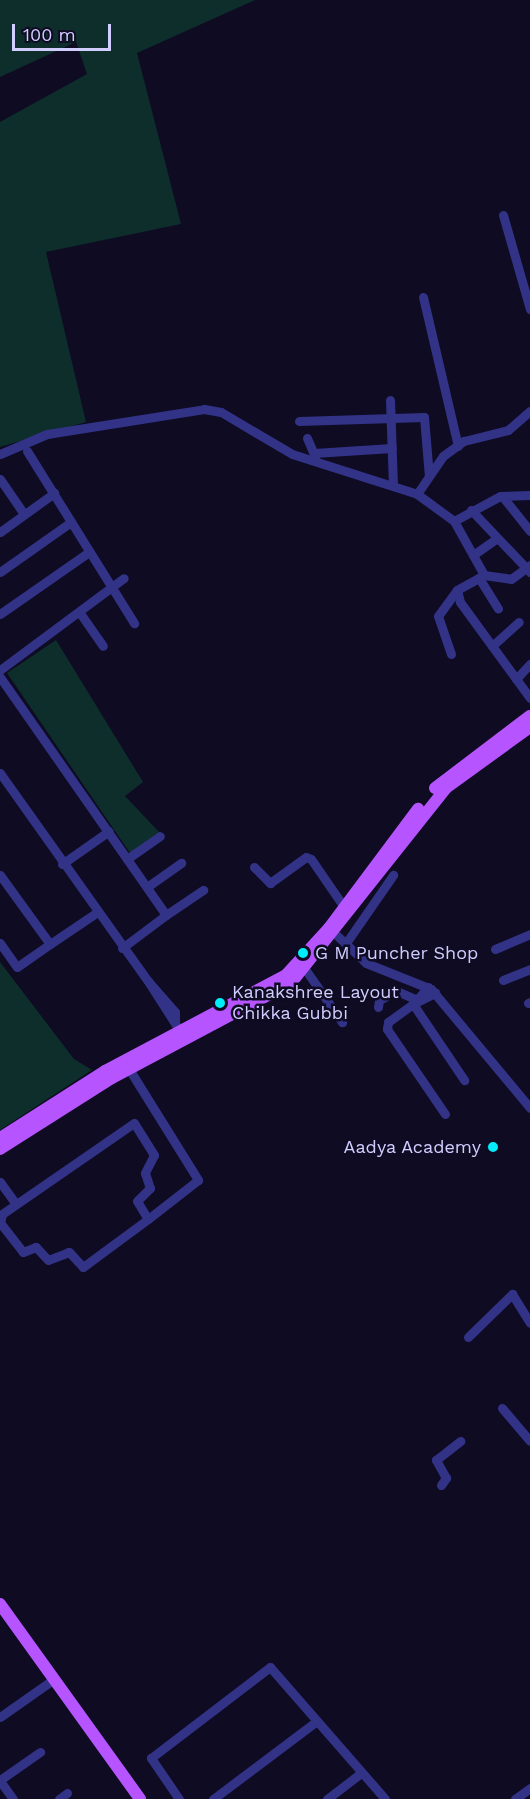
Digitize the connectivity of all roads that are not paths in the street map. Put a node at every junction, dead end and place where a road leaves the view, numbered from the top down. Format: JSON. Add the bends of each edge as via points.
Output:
{"nodes":[{"id":1,"x":503,"y":215,"type":"dead end"},
{"id":2,"x":423,"y":297,"type":"dead end"},
{"id":3,"x":530,"y":309,"type":"edge"},
{"id":4,"x":390,"y":399,"type":"dead end"},
{"id":5,"x":530,"y":411,"type":"edge"},
{"id":6,"x":391,"y":417,"type":"junction"},
{"id":7,"x":299,"y":421,"type":"dead end"},
{"id":8,"x":307,"y":438,"type":"dead end"},
{"id":9,"x":458,"y":446,"type":"junction"},
{"id":10,"x":392,"y":448,"type":"junction"},
{"id":11,"x":27,"y":452,"type":"dead end"},
{"id":12,"x":0,"y":454,"type":"edge"},
{"id":13,"x":314,"y":456,"type":"junction"},
{"id":14,"x":429,"y":476,"type":"junction"},
{"id":15,"x":0,"y":479,"type":"edge"},
{"id":16,"x":393,"y":484,"type":"junction"},
{"id":17,"x":54,"y":493,"type":"junction"},
{"id":18,"x":417,"y":494,"type":"junction"},
{"id":19,"x":530,"y":495,"type":"edge"},
{"id":20,"x":502,"y":496,"type":"junction"},
{"id":21,"x":471,"y":510,"type":"junction"},
{"id":22,"x":24,"y":514,"type":"junction"},
{"id":23,"x":454,"y":520,"type":"junction"},
{"id":24,"x":71,"y":522,"type":"junction"},
{"id":25,"x":530,"y":531,"type":"edge"},
{"id":26,"x":0,"y":532,"type":"edge"},
{"id":27,"x":497,"y":538,"type":"junction"},
{"id":28,"x":89,"y":552,"type":"junction"},
{"id":29,"x":473,"y":555,"type":"junction"},
{"id":30,"x":529,"y":568,"type":"edge"},
{"id":31,"x":0,"y":572,"type":"edge"},
{"id":32,"x":482,"y":577,"type":"junction"},
{"id":33,"x":124,"y":578,"type":"dead end"},
{"id":34,"x":111,"y":590,"type":"junction"},
{"id":35,"x":457,"y":590,"type":"junction"},
{"id":36,"x":498,"y":608,"type":"dead end"},
{"id":37,"x":80,"y":613,"type":"junction"},
{"id":38,"x":0,"y":614,"type":"edge"},
{"id":39,"x":519,"y":622,"type":"dead end"},
{"id":40,"x":134,"y":623,"type":"dead end"},
{"id":41,"x":103,"y":646,"type":"dead end"},
{"id":42,"x":492,"y":646,"type":"junction"},
{"id":43,"x":451,"y":654,"type":"dead end"},
{"id":44,"x":530,"y":664,"type":"edge"},
{"id":45,"x":0,"y":670,"type":"edge"},
{"id":46,"x":0,"y":677,"type":"edge"},
{"id":47,"x":516,"y":678,"type":"junction"},
{"id":48,"x":530,"y":698,"type":"edge"},
{"id":49,"x":530,"y":716,"type":"edge"},
{"id":50,"x":530,"y":727,"type":"edge"},
{"id":51,"x":0,"y":773,"type":"edge"},
{"id":52,"x":108,"y":831,"type":"junction"},
{"id":53,"x":160,"y":836,"type":"dead end"},
{"id":54,"x":127,"y":859,"type":"junction"},
{"id":55,"x":181,"y":863,"type":"dead end"},
{"id":56,"x":62,"y":864,"type":"junction"},
{"id":57,"x":254,"y":867,"type":"dead end"},
{"id":58,"x":0,"y":875,"type":"edge"},
{"id":59,"x":393,"y":875,"type":"dead end"},
{"id":60,"x":147,"y":887,"type":"junction"},
{"id":61,"x":203,"y":890,"type":"dead end"},
{"id":62,"x":344,"y":907,"type":"junction"},
{"id":63,"x":96,"y":913,"type":"junction"},
{"id":64,"x":166,"y":915,"type":"junction"},
{"id":65,"x":332,"y":930,"type":"junction"},
{"id":66,"x":530,"y":934,"type":"edge"},
{"id":67,"x":0,"y":943,"type":"edge"},
{"id":68,"x":346,"y":943,"type":"junction"},
{"id":69,"x":50,"y":944,"type":"junction"},
{"id":70,"x":122,"y":948,"type":"junction"},
{"id":71,"x":495,"y":949,"type":"dead end"},
{"id":72,"x":305,"y":969,"type":"junction"},
{"id":73,"x":530,"y":969,"type":"edge"},
{"id":74,"x":503,"y":980,"type":"dead end"},
{"id":75,"x":431,"y":990,"type":"junction"},
{"id":76,"x":414,"y":1001,"type":"junction"},
{"id":77,"x":378,"y":1007,"type":"dead end"},
{"id":78,"x":342,"y":1022,"type":"dead end"},
{"id":79,"x":179,"y":1030,"type":"junction"},
{"id":80,"x":129,"y":1069,"type":"junction"},
{"id":81,"x":464,"y":1080,"type":"dead end"},
{"id":82,"x":528,"y":1102,"type":"edge"},
{"id":83,"x":446,"y":1114,"type":"dead end"},
{"id":84,"x":0,"y":1138,"type":"edge"},
{"id":85,"x":0,"y":1149,"type":"edge"},
{"id":86,"x":0,"y":1182,"type":"edge"},
{"id":87,"x":16,"y":1204,"type":"junction"},
{"id":88,"x":3,"y":1208,"type":"edge"},
{"id":89,"x":148,"y":1219,"type":"junction"},
{"id":90,"x":530,"y":1323,"type":"edge"},
{"id":91,"x":468,"y":1337,"type":"dead end"},
{"id":92,"x":502,"y":1408,"type":"dead end"},
{"id":93,"x":460,"y":1441,"type":"dead end"},
{"id":94,"x":530,"y":1441,"type":"edge"},
{"id":95,"x":441,"y":1485,"type":"dead end"},
{"id":96,"x":0,"y":1604,"type":"edge"},
{"id":97,"x":54,"y":1679,"type":"junction"},
{"id":98,"x":0,"y":1717,"type":"edge"},
{"id":99,"x":317,"y":1721,"type":"junction"},
{"id":100,"x":40,"y":1752,"type":"dead end"},
{"id":101,"x":361,"y":1773,"type":"junction"},
{"id":102,"x":0,"y":1780,"type":"edge"},
{"id":103,"x":530,"y":1788,"type":"edge"},
{"id":104,"x":13,"y":1799,"type":"edge"},
{"id":105,"x":140,"y":1799,"type":"edge"},
{"id":106,"x":179,"y":1799,"type":"edge"},
{"id":107,"x":213,"y":1799,"type":"edge"},
{"id":108,"x":327,"y":1799,"type":"edge"},
{"id":109,"x":385,"y":1799,"type":"edge"},
{"id":110,"x":515,"y":1799,"type":"edge"}],
"edges":[{"from":1,"to":3,"type":"street"},
{"from":2,"to":9,"type":"street"},
{"from":4,"to":6,"type":"street"},
{"from":5,"to":9,"type":"street","via":[[508,430]]},
{"from":6,"to":7,"type":"street"},
{"from":6,"to":10,"type":"street"},
{"from":6,"to":14,"type":"street","via":[[424,417]]},
{"from":8,"to":13,"type":"street"},
{"from":9,"to":14,"type":"street"},
{"from":10,"to":13,"type":"street"},
{"from":10,"to":16,"type":"street"},
{"from":11,"to":17,"type":"street"},
{"from":12,"to":13,"type":"street","via":[[47,434],[204,409],[221,412],[292,454]]},
{"from":13,"to":16,"type":"street"},
{"from":14,"to":18,"type":"street"},
{"from":15,"to":22,"type":"street"},
{"from":16,"to":18,"type":"street"},
{"from":17,"to":22,"type":"street"},
{"from":17,"to":24,"type":"street"},
{"from":18,"to":23,"type":"street"},
{"from":19,"to":20,"type":"street"},
{"from":20,"to":21,"type":"street"},
{"from":20,"to":25,"type":"street"},
{"from":21,"to":23,"type":"street"},
{"from":21,"to":27,"type":"street"},
{"from":22,"to":26,"type":"street"},
{"from":23,"to":29,"type":"street"},
{"from":24,"to":28,"type":"street"},
{"from":24,"to":31,"type":"street"},
{"from":27,"to":29,"type":"street"},
{"from":27,"to":30,"type":"street"},
{"from":28,"to":34,"type":"street"},
{"from":28,"to":38,"type":"street"},
{"from":29,"to":32,"type":"street"},
{"from":30,"to":32,"type":"street","via":[[511,579]]},
{"from":32,"to":35,"type":"street"},
{"from":32,"to":36,"type":"street"},
{"from":33,"to":34,"type":"street"},
{"from":34,"to":37,"type":"street"},
{"from":34,"to":40,"type":"street"},
{"from":35,"to":42,"type":"street"},
{"from":35,"to":43,"type":"street","via":[[438,616]]},
{"from":37,"to":41,"type":"street"},
{"from":37,"to":45,"type":"street"},
{"from":39,"to":42,"type":"street"},
{"from":42,"to":47,"type":"street"},
{"from":44,"to":47,"type":"street"},
{"from":46,"to":52,"type":"street"},
{"from":47,"to":48,"type":"street"},
{"from":49,"to":62,"type":"main road","via":[[442,780]]},
{"from":50,"to":65,"type":"main road","via":[[446,788]]},
{"from":51,"to":56,"type":"street"},
{"from":52,"to":54,"type":"street"},
{"from":52,"to":56,"type":"street"},
{"from":53,"to":54,"type":"street"},
{"from":54,"to":60,"type":"street"},
{"from":55,"to":60,"type":"street"},
{"from":56,"to":63,"type":"street"},
{"from":57,"to":62,"type":"street","via":[[270,883],[306,857],[311,859]]},
{"from":58,"to":69,"type":"street"},
{"from":59,"to":68,"type":"street"},
{"from":60,"to":64,"type":"street"},
{"from":61,"to":64,"type":"street"},
{"from":62,"to":65,"type":"main road"},
{"from":63,"to":69,"type":"street"},
{"from":63,"to":70,"type":"street"},
{"from":64,"to":70,"type":"street"},
{"from":65,"to":68,"type":"street"},
{"from":65,"to":72,"type":"main road"},
{"from":65,"to":79,"type":"main road","via":[[286,975]]},
{"from":66,"to":71,"type":"street"},
{"from":67,"to":69,"type":"street","via":[[17,967]]},
{"from":68,"to":75,"type":"street","via":[[366,963]]},
{"from":70,"to":79,"type":"street"},
{"from":72,"to":78,"type":"street"},
{"from":72,"to":79,"type":"main road","via":[[263,1001]]},
{"from":73,"to":74,"type":"street"},
{"from":75,"to":76,"type":"street"},
{"from":75,"to":82,"type":"street"},
{"from":76,"to":77,"type":"street","via":[[398,992],[379,1000]]},
{"from":76,"to":81,"type":"street"},
{"from":76,"to":83,"type":"street","via":[[390,1020],[387,1029]]},
{"from":79,"to":80,"type":"main road"},
{"from":79,"to":84,"type":"main road"},
{"from":80,"to":85,"type":"main road"},
{"from":80,"to":89,"type":"street","via":[[198,1180]]},
{"from":86,"to":87,"type":"street"},
{"from":87,"to":88,"type":"street"},
{"from":87,"to":89,"type":"street","via":[[134,1123],[154,1155],[146,1173],[150,1188],[137,1201]]},
{"from":88,"to":89,"type":"street","via":[[0,1222],[23,1252],[36,1247],[48,1260],[69,1252],[83,1267]]},
{"from":90,"to":91,"type":"street","via":[[512,1294]]},
{"from":92,"to":94,"type":"street"},
{"from":93,"to":95,"type":"street","via":[[436,1460],[446,1478]]},
{"from":96,"to":97,"type":"main road"},
{"from":97,"to":98,"type":"street"},
{"from":97,"to":105,"type":"main road"},
{"from":99,"to":101,"type":"street"},
{"from":99,"to":106,"type":"street","via":[[270,1667],[151,1758]]},
{"from":99,"to":107,"type":"street"},
{"from":100,"to":102,"type":"street"},
{"from":101,"to":108,"type":"street"},
{"from":101,"to":109,"type":"street"},
{"from":102,"to":104,"type":"street"},
{"from":103,"to":110,"type":"street"}]}
